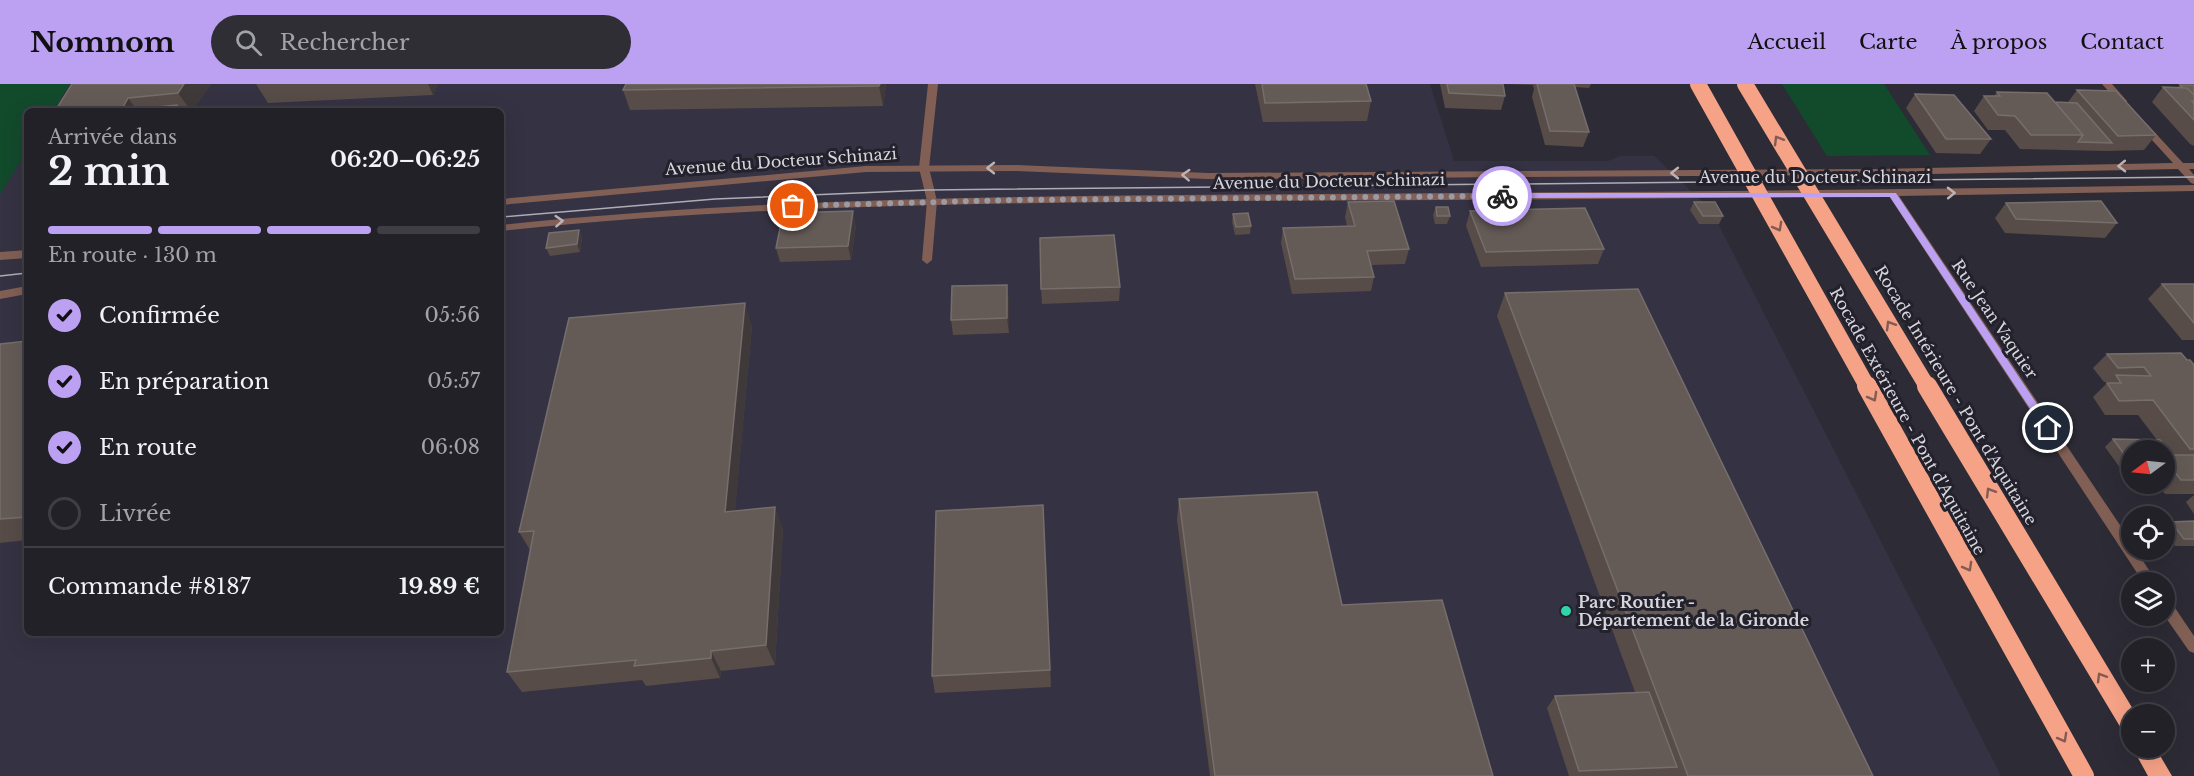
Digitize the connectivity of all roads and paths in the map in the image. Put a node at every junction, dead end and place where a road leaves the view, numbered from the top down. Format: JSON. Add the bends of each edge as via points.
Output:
{"nodes":[{"id":1,"x":933,"y":84,"type":"edge"},
{"id":2,"x":1698,"y":84,"type":"edge"},
{"id":3,"x":1745,"y":84,"type":"edge"},
{"id":4,"x":2107,"y":84,"type":"edge"},
{"id":5,"x":2130,"y":110,"type":"edge"},
{"id":6,"x":2137,"y":118,"type":"edge"},
{"id":7,"x":2180,"y":166,"type":"junction"},
{"id":8,"x":2194,"y":166,"type":"edge"},
{"id":9,"x":924,"y":168,"type":"junction"},
{"id":10,"x":2194,"y":181,"type":"edge"},
{"id":11,"x":2194,"y":188,"type":"edge"},
{"id":12,"x":1893,"y":195,"type":"junction"},
{"id":13,"x":932,"y":201,"type":"junction"},
{"id":14,"x":504,"y":202,"type":"edge"},
{"id":15,"x":504,"y":228,"type":"edge"},
{"id":16,"x":24,"y":254,"type":"edge"},
{"id":17,"x":0,"y":256,"type":"edge"},
{"id":18,"x":927,"y":260,"type":"dead end"},
{"id":19,"x":24,"y":291,"type":"edge"},
{"id":20,"x":0,"y":295,"type":"edge"},
{"id":21,"x":2143,"y":572,"type":"edge"},
{"id":22,"x":2175,"y":620,"type":"edge"},
{"id":23,"x":2194,"y":648,"type":"edge"},
{"id":24,"x":2121,"y":709,"type":"edge"},
{"id":25,"x":2150,"y":758,"type":"edge"},
{"id":26,"x":2084,"y":776,"type":"edge"},
{"id":27,"x":2161,"y":776,"type":"edge"}],
"edges":[{"from":1,"to":9,"type":"street"},
{"from":2,"to":26,"type":"highway","name":"Rocade Extérieure - Pont d'Aquitaine","one_way":true,"bridge":true},
{"from":24,"to":3,"type":"highway","name":"Rocade Intérieure - Pont d'Aquitaine","one_way":true,"bridge":true},
{"from":4,"to":5,"type":"street"},
{"from":6,"to":7,"type":"street"},
{"from":7,"to":8,"type":"street","name":"Avenue du Docteur Schinazi"},
{"from":7,"to":9,"type":"street","name":"Avenue du Docteur Schinazi","one_way":true,"via":[[1220,176]]},
{"from":7,"to":10,"type":"street"},
{"from":9,"to":13,"type":"street"},
{"from":9,"to":14,"type":"street","name":"Avenue du Docteur Schinazi","via":[[834,171]]},
{"from":12,"to":11,"type":"street","name":"Avenue du Docteur Schinazi","one_way":true},
{"from":12,"to":13,"type":"street","name":"Avenue du Docteur Schinazi"},
{"from":12,"to":21,"type":"street","name":"Rue Jean Vaquier"},
{"from":15,"to":13,"type":"street","name":"Avenue du Docteur Schinazi","one_way":true,"via":[[770,207]]},
{"from":13,"to":18,"type":"street"},
{"from":16,"to":17,"type":"street"},
{"from":19,"to":20,"type":"street"},
{"from":22,"to":23,"type":"street"},
{"from":25,"to":27,"type":"highway"}]}
